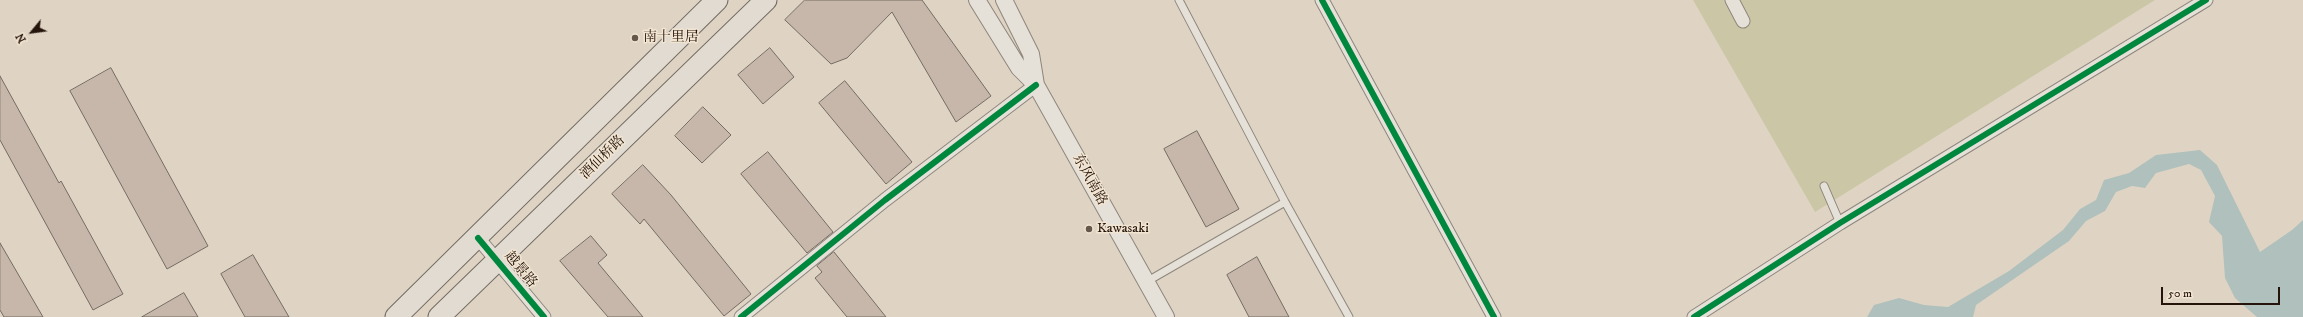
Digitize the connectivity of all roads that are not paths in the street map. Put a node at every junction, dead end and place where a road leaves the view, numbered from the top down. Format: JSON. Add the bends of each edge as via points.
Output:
{"nodes":[{"id":1,"x":717,"y":0,"type":"edge"},
{"id":2,"x":766,"y":0,"type":"edge"},
{"id":3,"x":977,"y":0,"type":"edge"},
{"id":4,"x":1004,"y":0,"type":"edge"},
{"id":5,"x":1179,"y":0,"type":"edge"},
{"id":6,"x":1322,"y":0,"type":"edge"},
{"id":7,"x":1732,"y":0,"type":"edge"},
{"id":8,"x":2206,"y":0,"type":"edge"},
{"id":9,"x":1743,"y":21,"type":"dead end"},
{"id":10,"x":1036,"y":85,"type":"junction"},
{"id":11,"x":1824,"y":186,"type":"dead end"},
{"id":12,"x":1285,"y":202,"type":"junction"},
{"id":13,"x":1840,"y":222,"type":"junction"},
{"id":14,"x":478,"y":238,"type":"junction"},
{"id":15,"x":496,"y":260,"type":"junction"},
{"id":16,"x":1146,"y":282,"type":"junction"},
{"id":17,"x":396,"y":317,"type":"edge"},
{"id":18,"x":439,"y":317,"type":"edge"},
{"id":19,"x":544,"y":317,"type":"edge"},
{"id":20,"x":741,"y":317,"type":"edge"},
{"id":21,"x":1166,"y":317,"type":"edge"},
{"id":22,"x":1349,"y":317,"type":"edge"},
{"id":23,"x":1494,"y":317,"type":"edge"},
{"id":24,"x":1694,"y":317,"type":"edge"}],
"edges":[{"from":1,"to":14,"type":"main road"},
{"from":2,"to":15,"type":"main road","name":"酒仙桥路"},
{"from":3,"to":10,"type":"street","name":"东风南路","via":[[1019,68]]},
{"from":4,"to":10,"type":"street","name":"东风南路","via":[[1031,54]]},
{"from":5,"to":12,"type":"lane"},
{"from":6,"to":23,"type":"street"},
{"from":7,"to":9,"type":"street"},
{"from":8,"to":13,"type":"street"},
{"from":10,"to":16,"type":"street","name":"东风南路"},
{"from":10,"to":20,"type":"street","via":[[885,200]]},
{"from":11,"to":13,"type":"lane"},
{"from":12,"to":16,"type":"lane"},
{"from":12,"to":22,"type":"lane"},
{"from":13,"to":24,"type":"street"},
{"from":14,"to":15,"type":"street","name":"越景路"},
{"from":14,"to":17,"type":"main road"},
{"from":15,"to":18,"type":"main road","name":"酒仙桥路"},
{"from":15,"to":19,"type":"street","name":"越景路"},
{"from":16,"to":21,"type":"street","name":"东风南路"}]}
